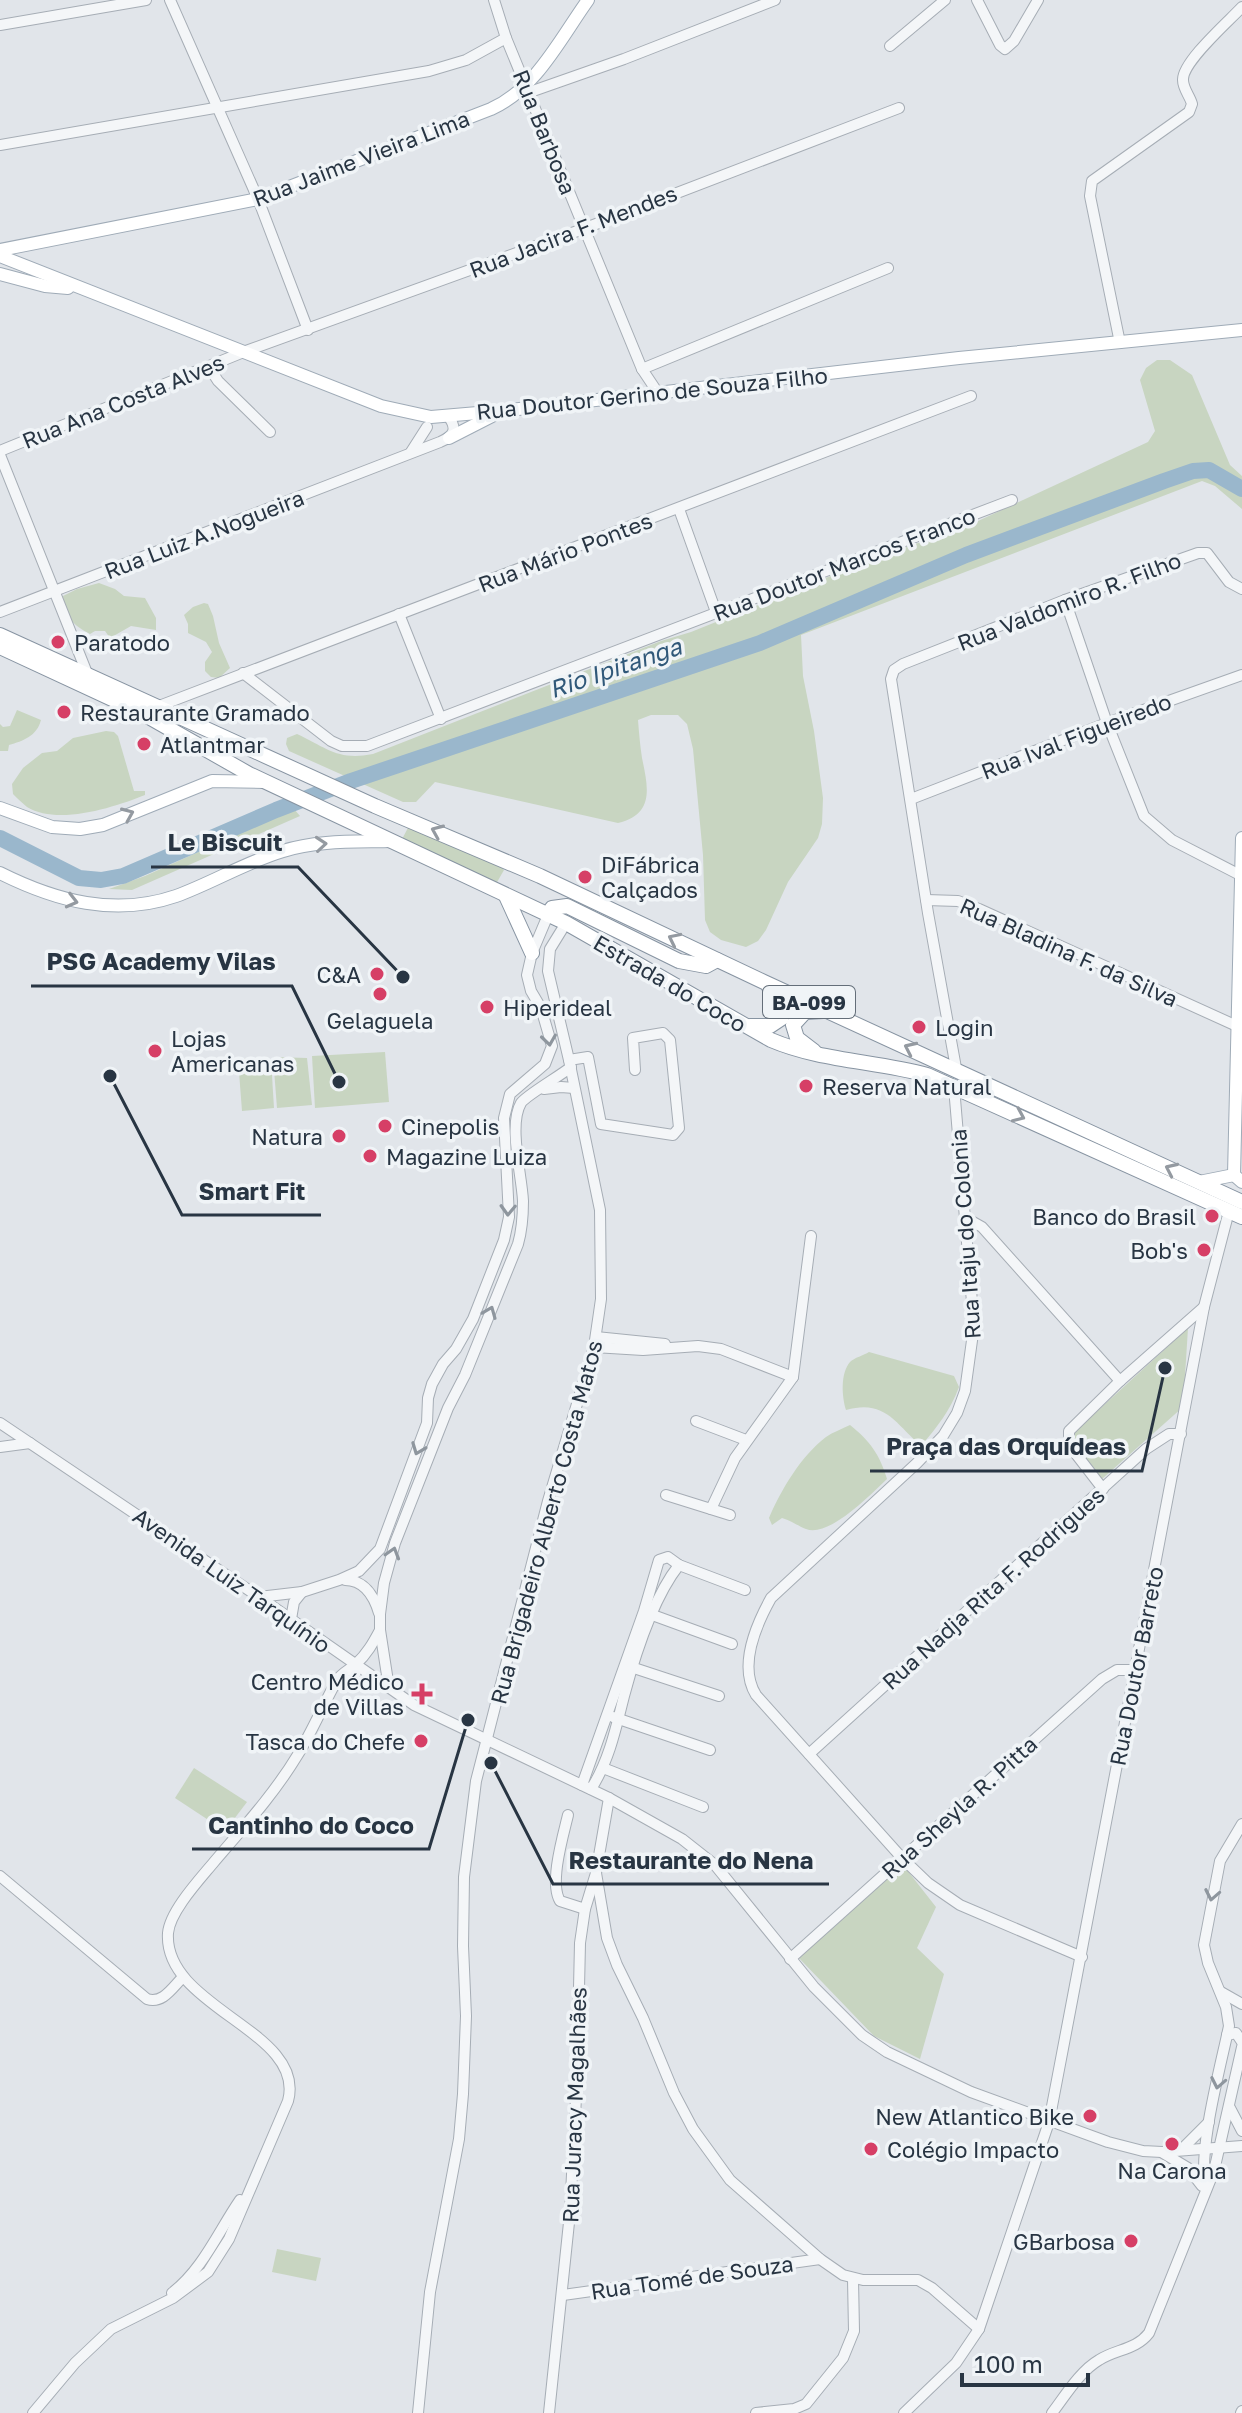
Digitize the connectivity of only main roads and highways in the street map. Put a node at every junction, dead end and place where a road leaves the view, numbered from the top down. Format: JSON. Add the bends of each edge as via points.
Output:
{"nodes":[{"id":1,"x":588,"y":0,"type":"edge"},
{"id":2,"x":0,"y":253,"type":"edge"},
{"id":3,"x":0,"y":274,"type":"edge"},
{"id":4,"x":83,"y":289,"type":"junction"},
{"id":5,"x":1242,"y":330,"type":"edge"},
{"id":6,"x":501,"y":411,"type":"junction"},
{"id":7,"x":444,"y":440,"type":"road end"},
{"id":8,"x":0,"y":635,"type":"edge"},
{"id":9,"x":0,"y":647,"type":"edge"},
{"id":10,"x":265,"y":782,"type":"junction"},
{"id":11,"x":0,"y":808,"type":"edge"},
{"id":12,"x":1242,"y":838,"type":"edge"},
{"id":13,"x":392,"y":841,"type":"junction"},
{"id":14,"x":0,"y":873,"type":"edge"},
{"id":15,"x":1241,"y":876,"type":"edge"},
{"id":16,"x":506,"y":896,"type":"junction"},
{"id":17,"x":548,"y":915,"type":"junction"},
{"id":18,"x":532,"y":953,"type":"road end"},
{"id":19,"x":717,"y":960,"type":"junction"},
{"id":20,"x":764,"y":982,"type":"junction"},
{"id":21,"x":832,"y":1012,"type":"junction"},
{"id":22,"x":742,"y":1025,"type":"junction"},
{"id":23,"x":817,"y":1054,"type":"junction"},
{"id":24,"x":1238,"y":1178,"type":"edge"},
{"id":25,"x":1199,"y":1182,"type":"junction"},
{"id":26,"x":1242,"y":1202,"type":"edge"},
{"id":27,"x":1235,"y":1214,"type":"edge"}],
"edges":[{"from":1,"to":2,"type":"main road","name":"Rua Jaime Vieira Lima","via":[[528,89],[491,109],[258,199]]},
{"from":2,"to":4,"type":"main road","name":"Rua Doutor Gerino de Souza Filho"},
{"from":3,"to":4,"type":"main road","name":"Rua Doutor Gerino de Souza Filho"},
{"from":4,"to":6,"type":"main road","name":"Rua Doutor Gerino de Souza Filho","via":[[429,422]]},
{"from":5,"to":6,"type":"main road","name":"Rua Doutor Gerino de Souza Filho"},
{"from":6,"to":7,"type":"main road"},
{"from":19,"to":8,"type":"highway","name":"Estrada do Coco","number":"BA-099","one_way":true},
{"from":9,"to":10,"type":"highway","number":"BA-099","via":[[140,712]]},
{"from":11,"to":10,"type":"main road","one_way":true,"via":[[52,827],[80,829],[103,825],[212,781]]},
{"from":10,"to":13,"type":"highway","name":"Estrada do Coco","number":"BA-099"},
{"from":12,"to":15,"type":"main road"},
{"from":14,"to":13,"type":"main road","one_way":true,"via":[[68,901],[126,905],[175,896],[284,850]]},
{"from":13,"to":16,"type":"highway","name":"Estrada do Coco","number":"BA-099"},
{"from":15,"to":24,"type":"main road"},
{"from":16,"to":17,"type":"highway","name":"Estrada do Coco","number":"BA-099"},
{"from":16,"to":18,"type":"highway"},
{"from":17,"to":19,"type":"highway","via":[[552,908],[567,906],[679,961],[706,966]]},
{"from":17,"to":22,"type":"highway","name":"Estrada do Coco","number":"BA-099"},
{"from":19,"to":20,"type":"highway","name":"Estrada do Coco","number":"BA-099"},
{"from":20,"to":21,"type":"highway","name":"Estrada do Coco","number":"BA-099"},
{"from":20,"to":22,"type":"highway","via":[[782,1003],[782,1018],[770,1026]]},
{"from":21,"to":23,"type":"highway","via":[[805,1012],[793,1025],[797,1038]]},
{"from":25,"to":21,"type":"highway","name":"Estrada do Coco","number":"BA-099","one_way":true},
{"from":22,"to":23,"type":"highway","name":"Estrada do Coco","number":"BA-099"},
{"from":23,"to":27,"type":"highway","name":"Estrada do Coco","number":"BA-099","one_way":true,"via":[[927,1075]]},
{"from":24,"to":25,"type":"main road"},
{"from":25,"to":26,"type":"highway","name":"Estrada do Coco","number":"BA-099"}]}
